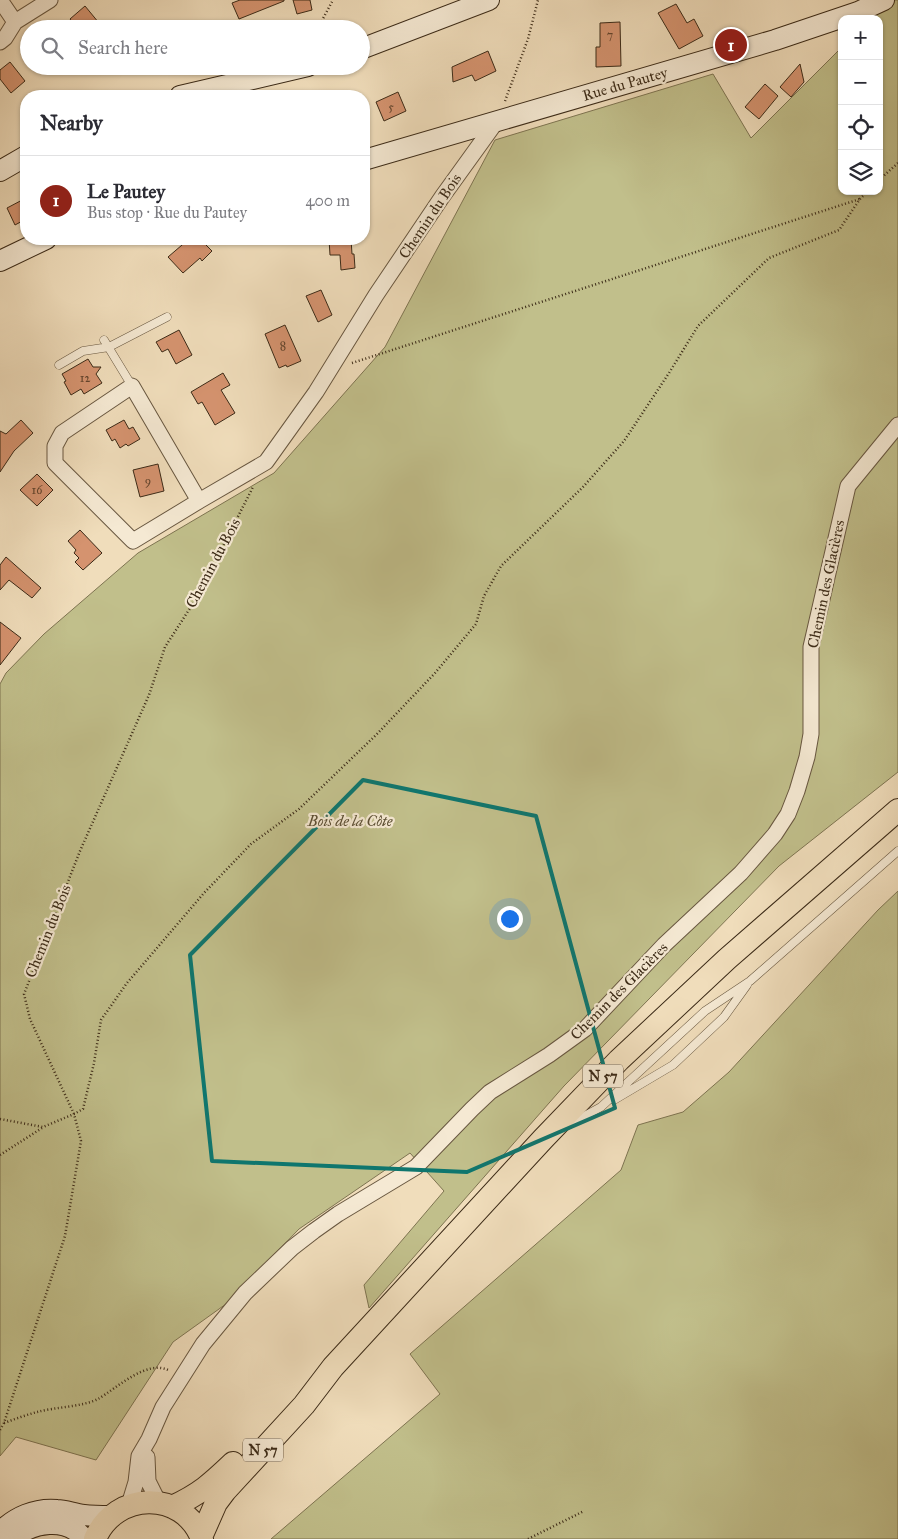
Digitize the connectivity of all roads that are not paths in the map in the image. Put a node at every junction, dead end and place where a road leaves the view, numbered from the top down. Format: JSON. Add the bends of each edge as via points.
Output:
{"nodes":[{"id":1,"x":0,"y":0,"type":"edge"},
{"id":2,"x":50,"y":0,"type":"edge"},
{"id":3,"x":489,"y":0,"type":"edge"},
{"id":4,"x":884,"y":0,"type":"edge"},
{"id":5,"x":15,"y":22,"type":"junction"},
{"id":6,"x":0,"y":42,"type":"edge"},
{"id":7,"x":370,"y":46,"type":"edge"},
{"id":8,"x":270,"y":75,"type":"edge"},
{"id":9,"x":206,"y":90,"type":"edge"},
{"id":10,"x":496,"y":122,"type":"junction"},
{"id":11,"x":370,"y":158,"type":"edge"},
{"id":12,"x":20,"y":159,"type":"edge"},
{"id":13,"x":0,"y":171,"type":"edge"},
{"id":14,"x":34,"y":245,"type":"edge"},
{"id":15,"x":0,"y":262,"type":"edge"},
{"id":16,"x":167,"y":317,"type":"dead end"},
{"id":17,"x":106,"y":344,"type":"junction"},
{"id":18,"x":59,"y":366,"type":"dead end"},
{"id":19,"x":132,"y":386,"type":"junction"},
{"id":20,"x":898,"y":426,"type":"edge"},
{"id":21,"x":199,"y":501,"type":"junction"},
{"id":22,"x":898,"y":810,"type":"edge"},
{"id":23,"x":898,"y":851,"type":"edge"},
{"id":24,"x":750,"y":981,"type":"junction"},
{"id":25,"x":601,"y":1107,"type":"junction"},
{"id":26,"x":543,"y":1140,"type":"junction"},
{"id":27,"x":333,"y":1367,"type":"junction"},
{"id":28,"x":149,"y":1439,"type":"junction"},
{"id":29,"x":166,"y":1505,"type":"junction"},
{"id":30,"x":120,"y":1510,"type":"junction"},
{"id":31,"x":0,"y":1532,"type":"edge"},
{"id":32,"x":202,"y":1538,"type":"edge"},
{"id":33,"x":13,"y":1539,"type":"edge"},
{"id":34,"x":84,"y":1539,"type":"edge"},
{"id":35,"x":95,"y":1539,"type":"edge"}],
"edges":[{"from":1,"to":5,"type":"street"},
{"from":2,"to":5,"type":"street"},
{"from":3,"to":7,"type":"street"},
{"from":4,"to":10,"type":"street","name":"Rue du Pautey","via":[[775,40]]},
{"from":5,"to":6,"type":"street"},
{"from":8,"to":9,"type":"street"},
{"from":10,"to":11,"type":"street","name":"Rue du Pautey"},
{"from":10,"to":21,"type":"street","name":"Chemin du Bois","via":[[442,196],[316,392],[266,462]]},
{"from":12,"to":13,"type":"street"},
{"from":14,"to":15,"type":"street"},
{"from":16,"to":17,"type":"lane"},
{"from":17,"to":18,"type":"lane","via":[[83,351]]},
{"from":17,"to":19,"type":"lane"},
{"from":19,"to":21,"type":"street"},
{"from":19,"to":21,"type":"street","name":"Chemin du Bois","via":[[62,433],[55,446],[55,463],[133,541]]},
{"from":20,"to":28,"type":"street","name":"Chemin des Glacières","via":[[848,486],[811,647],[811,734],[807,757],[788,814],[776,834],[585,1029],[490,1092],[416,1167],[330,1219],[266,1272],[203,1344],[163,1407]]},
{"from":22,"to":26,"type":"main road","number":"N 57","via":[[691,992],[619,1060]]},
{"from":23,"to":24,"type":"lane"},
{"from":24,"to":25,"type":"lane","via":[[704,1011]]},
{"from":24,"to":25,"type":"lane","via":[[724,1017],[673,1065]]},
{"from":25,"to":26,"type":"lane"},
{"from":26,"to":27,"type":"main road","number":"N 57"},
{"from":27,"to":29,"type":"main road","number":"N 57","via":[[297,1397],[215,1480],[192,1497]]},
{"from":27,"to":32,"type":"main road","number":"N 57","via":[[304,1405],[216,1503]]},
{"from":28,"to":29,"type":"street","name":"Chemin des Glacières","via":[[146,1475],[151,1488]]},
{"from":28,"to":30,"type":"street","name":"Chemin des Glacières","via":[[139,1456],[136,1482]]},
{"from":29,"to":30,"type":"main road","via":[[144,1502]]},
{"from":29,"to":32,"type":"main road","via":[[184,1514]]},
{"from":30,"to":31,"type":"street","via":[[83,1515],[46,1510],[18,1518]]},
{"from":30,"to":35,"type":"main road","via":[[102,1526]]},
{"from":33,"to":34,"type":"street","via":[[47,1524],[69,1527]]}]}
